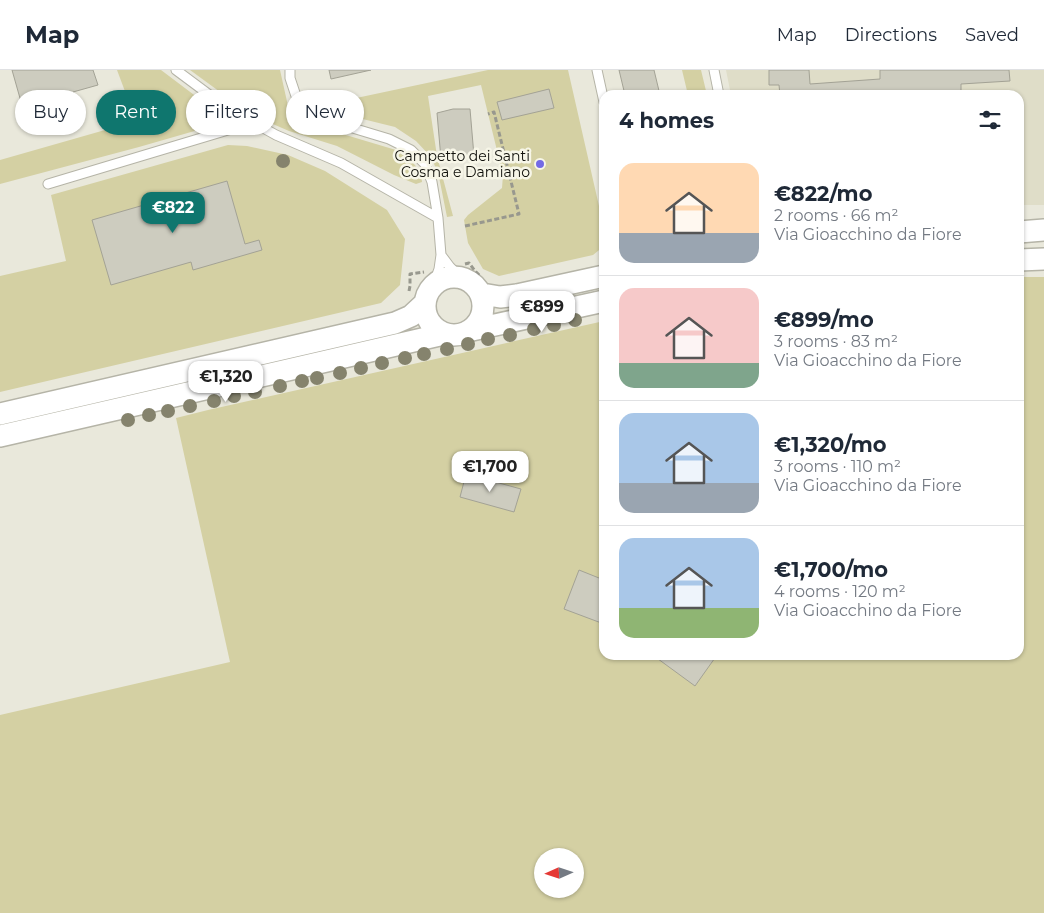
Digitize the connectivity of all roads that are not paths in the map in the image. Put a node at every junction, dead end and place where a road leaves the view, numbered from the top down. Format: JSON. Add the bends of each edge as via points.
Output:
{"nodes":[{"id":1,"x":176,"y":70,"type":"edge"},
{"id":2,"x":290,"y":70,"type":"edge"},
{"id":3,"x":596,"y":70,"type":"edge"},
{"id":4,"x":714,"y":70,"type":"edge"},
{"id":5,"x":203,"y":90,"type":"edge"},
{"id":6,"x":601,"y":90,"type":"edge"},
{"id":7,"x":719,"y":90,"type":"edge"},
{"id":8,"x":211,"y":135,"type":"edge"},
{"id":9,"x":276,"y":135,"type":"edge"},
{"id":10,"x":48,"y":184,"type":"dead end"},
{"id":11,"x":438,"y":218,"type":"junction"},
{"id":12,"x":1044,"y":230,"type":"edge"},
{"id":13,"x":1024,"y":232,"type":"edge"},
{"id":14,"x":441,"y":255,"type":"junction"},
{"id":15,"x":1044,"y":259,"type":"edge"},
{"id":16,"x":1024,"y":260,"type":"edge"},
{"id":17,"x":455,"y":272,"type":"junction"},
{"id":18,"x":599,"y":277,"type":"edge"},
{"id":19,"x":482,"y":286,"type":"junction"},
{"id":20,"x":429,"y":294,"type":"junction"},
{"id":21,"x":599,"y":302,"type":"edge"},
{"id":22,"x":472,"y":330,"type":"junction"},
{"id":23,"x":444,"y":334,"type":"junction"},
{"id":24,"x":0,"y":414,"type":"edge"},
{"id":25,"x":0,"y":436,"type":"edge"}],
"edges":[{"from":1,"to":5,"type":"lane"},
{"from":2,"to":11,"type":"lane","via":[[298,102],[313,116],[389,139],[410,150],[425,164],[432,182]]},
{"from":3,"to":6,"type":"lane"},
{"from":4,"to":7,"type":"lane"},
{"from":8,"to":10,"type":"lane"},
{"from":9,"to":11,"type":"lane","via":[[341,163]]},
{"from":11,"to":14,"type":"lane"},
{"from":12,"to":13,"type":"street"},
{"from":14,"to":17,"type":"lane"},
{"from":14,"to":20,"type":"lane"},
{"from":15,"to":16,"type":"street"},
{"from":17,"to":19,"type":"street"},
{"from":17,"to":20,"type":"street","via":[[441,280]]},
{"from":18,"to":19,"type":"street","via":[[500,297]]},
{"from":19,"to":22,"type":"street","via":[[483,314]]},
{"from":20,"to":23,"type":"street","via":[[426,313],[429,322]]},
{"from":20,"to":24,"type":"street","via":[[411,316],[395,323]]},
{"from":21,"to":22,"type":"street"},
{"from":22,"to":23,"type":"street","via":[[454,336]]},
{"from":23,"to":25,"type":"street"}]}
